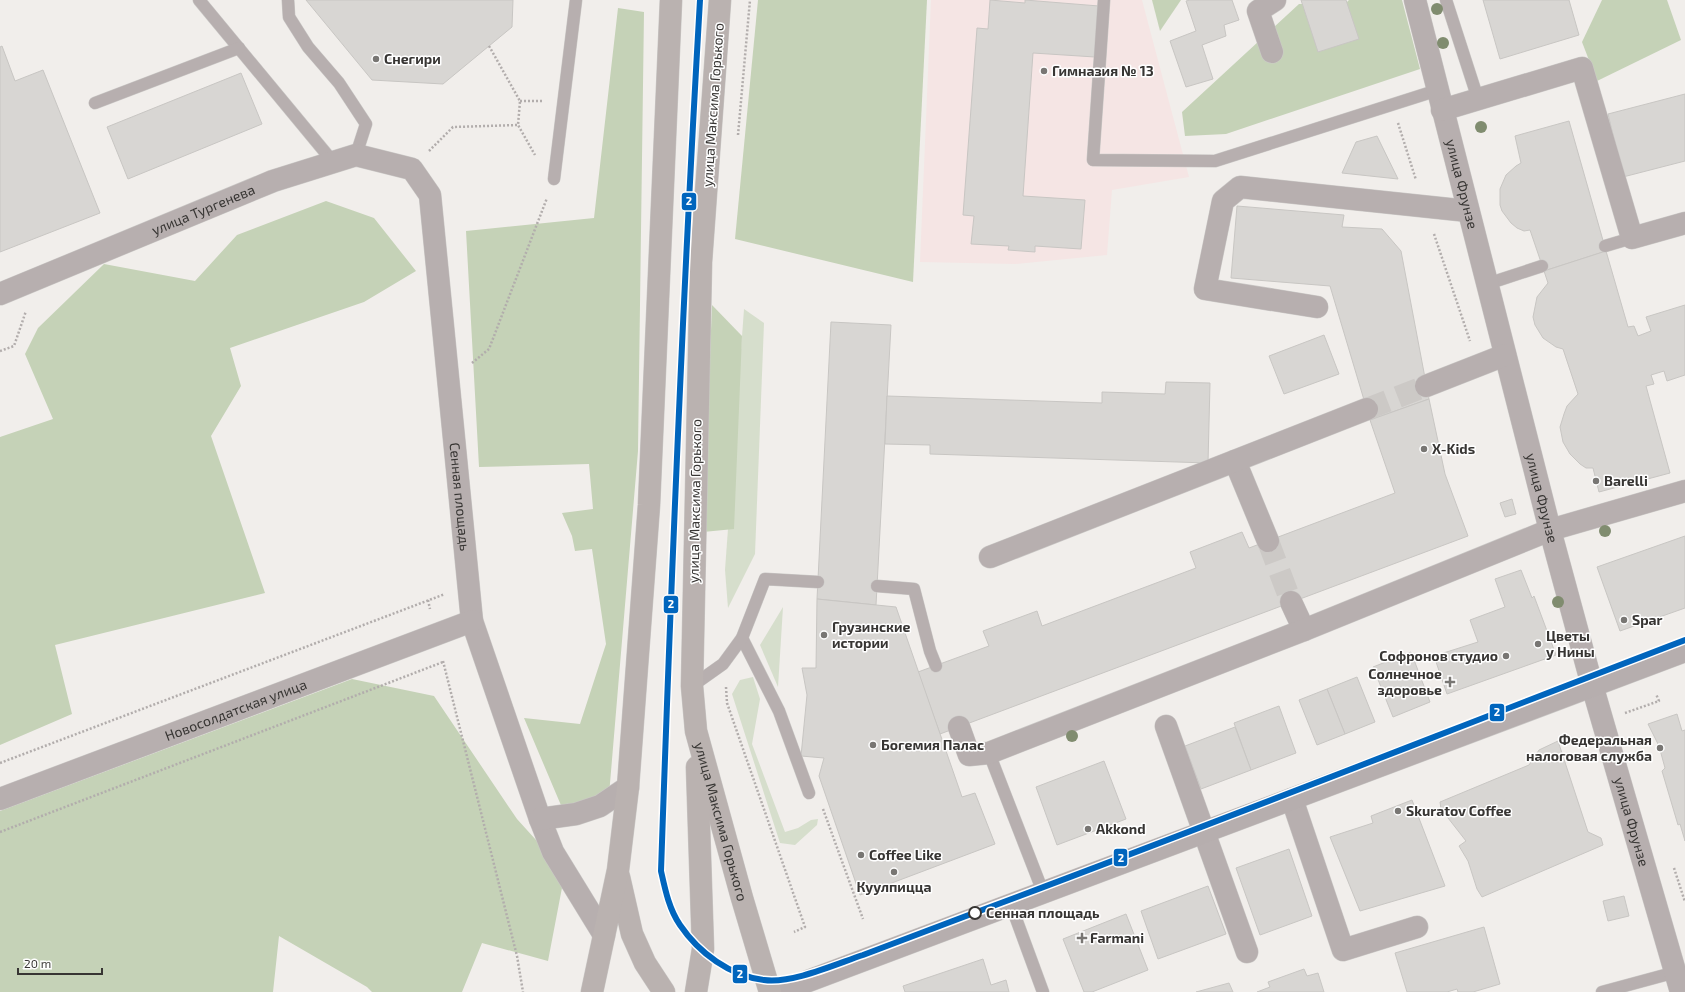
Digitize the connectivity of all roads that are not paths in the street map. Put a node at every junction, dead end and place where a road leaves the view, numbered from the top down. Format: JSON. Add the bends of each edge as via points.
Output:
{"nodes":[{"id":1,"x":199,"y":0,"type":"edge"},
{"id":2,"x":288,"y":0,"type":"edge"},
{"id":3,"x":576,"y":0,"type":"edge"},
{"id":4,"x":671,"y":0,"type":"edge"},
{"id":5,"x":720,"y":0,"type":"edge"},
{"id":6,"x":1104,"y":0,"type":"edge"},
{"id":7,"x":1275,"y":0,"type":"edge"},
{"id":8,"x":1415,"y":0,"type":"edge"},
{"id":9,"x":1446,"y":0,"type":"edge"},
{"id":10,"x":239,"y":48,"type":"junction"},
{"id":11,"x":1272,"y":52,"type":"dead end"},
{"id":12,"x":1478,"y":99,"type":"junction"},
{"id":13,"x":1440,"y":100,"type":"junction"},
{"id":14,"x":95,"y":104,"type":"dead end"},
{"id":15,"x":356,"y":156,"type":"junction"},
{"id":16,"x":334,"y":163,"type":"junction"},
{"id":17,"x":554,"y":179,"type":"road end"},
{"id":18,"x":1468,"y":211,"type":"junction"},
{"id":19,"x":1685,"y":223,"type":"edge"},
{"id":20,"x":1632,"y":238,"type":"junction"},
{"id":21,"x":1604,"y":246,"type":"dead end"},
{"id":22,"x":1542,"y":266,"type":"dead end"},
{"id":23,"x":1487,"y":284,"type":"junction"},
{"id":24,"x":0,"y":294,"type":"edge"},
{"id":25,"x":1317,"y":307,"type":"dead end"},
{"id":26,"x":1505,"y":355,"type":"junction"},
{"id":27,"x":1426,"y":386,"type":"tunnel mouth"},
{"id":28,"x":1367,"y":409,"type":"tunnel mouth"},
{"id":29,"x":1235,"y":461,"type":"junction"},
{"id":30,"x":1685,"y":491,"type":"edge"},
{"id":31,"x":1550,"y":530,"type":"junction"},
{"id":32,"x":1268,"y":541,"type":"tunnel mouth"},
{"id":33,"x":990,"y":557,"type":"dead end"},
{"id":34,"x":818,"y":582,"type":"dead end"},
{"id":35,"x":877,"y":586,"type":"dead end"},
{"id":36,"x":1291,"y":602,"type":"tunnel mouth"},
{"id":37,"x":472,"y":621,"type":"junction"},
{"id":38,"x":1304,"y":630,"type":"junction"},
{"id":39,"x":742,"y":638,"type":"junction"},
{"id":40,"x":1685,"y":651,"type":"edge"},
{"id":41,"x":936,"y":666,"type":"dead end"},
{"id":42,"x":1592,"y":685,"type":"junction"},
{"id":43,"x":692,"y":686,"type":"junction"},
{"id":44,"x":1166,"y":726,"type":"dead end"},
{"id":45,"x":959,"y":727,"type":"dead end"},
{"id":46,"x":696,"y":731,"type":"junction"},
{"id":47,"x":989,"y":753,"type":"junction"},
{"id":48,"x":628,"y":787,"type":"junction"},
{"id":49,"x":809,"y":793,"type":"dead end"},
{"id":50,"x":0,"y":799,"type":"edge"},
{"id":51,"x":1292,"y":799,"type":"junction"},
{"id":52,"x":540,"y":819,"type":"junction"},
{"id":53,"x":1204,"y":832,"type":"junction"},
{"id":54,"x":618,"y":870,"type":"junction"},
{"id":55,"x":1043,"y":892,"type":"junction"},
{"id":56,"x":1011,"y":904,"type":"junction"},
{"id":57,"x":1417,"y":927,"type":"dead end"},
{"id":58,"x":604,"y":935,"type":"junction"},
{"id":59,"x":1246,"y":952,"type":"dead end"},
{"id":60,"x":1679,"y":982,"type":"edge"},
{"id":61,"x":592,"y":992,"type":"edge"},
{"id":62,"x":664,"y":992,"type":"edge"},
{"id":63,"x":696,"y":992,"type":"edge"},
{"id":64,"x":770,"y":992,"type":"edge"},
{"id":65,"x":779,"y":992,"type":"edge"},
{"id":66,"x":1043,"y":992,"type":"edge"},
{"id":67,"x":1602,"y":992,"type":"edge"}],
"edges":[{"from":1,"to":10,"type":"lane"},
{"from":2,"to":15,"type":"lane","via":[[289,17],[308,47],[339,83],[366,124]]},
{"from":3,"to":17,"type":"lane"},
{"from":4,"to":48,"type":"main road","via":[[649,505]]},
{"from":5,"to":43,"type":"main road","name":"улица Максима Горького","via":[[701,262]]},
{"from":6,"to":13,"type":"lane","via":[[1093,160],[1216,161]]},
{"from":7,"to":11,"type":"street","via":[[1258,11]]},
{"from":8,"to":13,"type":"street","name":"улица Фрунзе"},
{"from":9,"to":12,"type":"lane"},
{"from":10,"to":14,"type":"lane"},
{"from":10,"to":16,"type":"lane"},
{"from":12,"to":13,"type":"street"},
{"from":12,"to":20,"type":"street","via":[[1582,68]]},
{"from":13,"to":18,"type":"street","name":"улица Фрунзе"},
{"from":15,"to":16,"type":"street","name":"улица Тургенева"},
{"from":15,"to":37,"type":"street","name":"Сенная площадь","via":[[412,169],[430,195]]},
{"from":16,"to":24,"type":"street","name":"улица Тургенева","via":[[273,181]]},
{"from":18,"to":23,"type":"street","name":"улица Фрунзе"},
{"from":18,"to":25,"type":"street","via":[[1240,187],[1223,201],[1205,289]]},
{"from":19,"to":20,"type":"street"},
{"from":20,"to":21,"type":"lane"},
{"from":22,"to":23,"type":"lane"},
{"from":23,"to":26,"type":"street","name":"улица Фрунзе"},
{"from":26,"to":27,"type":"street"},
{"from":26,"to":31,"type":"street","name":"улица Фрунзе"},
{"from":28,"to":29,"type":"street"},
{"from":29,"to":32,"type":"street"},
{"from":29,"to":33,"type":"street"},
{"from":30,"to":31,"type":"street"},
{"from":31,"to":38,"type":"street"},
{"from":31,"to":42,"type":"street","name":"улица Фрунзе"},
{"from":34,"to":39,"type":"lane","via":[[765,579]]},
{"from":35,"to":41,"type":"lane","via":[[914,588]]},
{"from":36,"to":38,"type":"street"},
{"from":37,"to":50,"type":"street","name":"Новосолдатская улица"},
{"from":37,"to":52,"type":"street","name":"Сенная площадь"},
{"from":38,"to":47,"type":"street"},
{"from":39,"to":43,"type":"lane","via":[[723,664]]},
{"from":39,"to":49,"type":"lane","via":[[779,711]]},
{"from":40,"to":42,"type":"street"},
{"from":42,"to":51,"type":"street"},
{"from":42,"to":60,"type":"street","name":"улица Фрунзе"},
{"from":43,"to":46,"type":"main road","name":"улица Максима Горького"},
{"from":44,"to":53,"type":"street"},
{"from":45,"to":47,"type":"street","via":[[969,755]]},
{"from":46,"to":63,"type":"main road","via":[[703,949]]},
{"from":46,"to":64,"type":"main road","name":"улица Максима Горького"},
{"from":47,"to":55,"type":"lane"},
{"from":48,"to":52,"type":"street","via":[[600,806],[576,814]]},
{"from":48,"to":54,"type":"main road"},
{"from":51,"to":53,"type":"street"},
{"from":51,"to":57,"type":"street","via":[[1343,950]]},
{"from":52,"to":58,"type":"street","name":"Сенная площадь","via":[[553,852]]},
{"from":53,"to":55,"type":"street"},
{"from":53,"to":59,"type":"street"},
{"from":54,"to":58,"type":"main road"},
{"from":54,"to":62,"type":"main road","via":[[632,934],[645,963]]},
{"from":55,"to":56,"type":"street"},
{"from":56,"to":65,"type":"street"},
{"from":56,"to":66,"type":"lane"},
{"from":58,"to":61,"type":"main road"},
{"from":60,"to":67,"type":"lane"}]}
